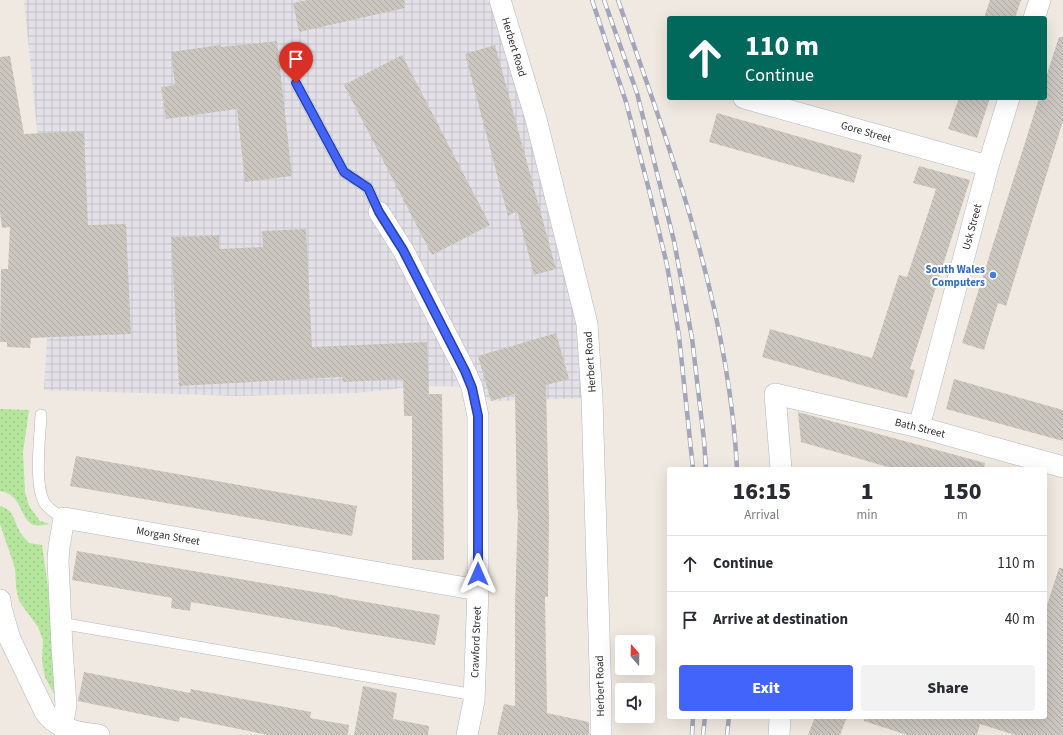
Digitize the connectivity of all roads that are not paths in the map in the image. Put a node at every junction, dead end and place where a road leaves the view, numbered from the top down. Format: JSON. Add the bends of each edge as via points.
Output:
{"nodes":[{"id":1,"x":500,"y":0,"type":"edge"},
{"id":2,"x":1040,"y":0,"type":"edge"},
{"id":3,"x":1035,"y":16,"type":"edge"},
{"id":4,"x":296,"y":83,"type":"dead end"},
{"id":5,"x":751,"y":100,"type":"edge"},
{"id":6,"x":1008,"y":100,"type":"edge"},
{"id":7,"x":988,"y":166,"type":"junction"},
{"id":8,"x":379,"y":212,"type":"joint"},
{"id":9,"x":41,"y":415,"type":"dead end"},
{"id":10,"x":918,"y":427,"type":"junction"},
{"id":11,"x":781,"y":467,"type":"edge"},
{"id":12,"x":1063,"y":467,"type":"edge"},
{"id":13,"x":64,"y":518,"type":"junction"},
{"id":14,"x":478,"y":590,"type":"junction"},
{"id":15,"x":0,"y":600,"type":"edge"},
{"id":16,"x":60,"y":623,"type":"junction"},
{"id":17,"x":475,"y":695,"type":"junction"},
{"id":18,"x":780,"y":719,"type":"edge"},
{"id":19,"x":62,"y":727,"type":"junction"},
{"id":20,"x":99,"y":735,"type":"edge"},
{"id":21,"x":467,"y":735,"type":"edge"},
{"id":22,"x":600,"y":735,"type":"edge"},
{"id":23,"x":779,"y":735,"type":"edge"}],
"edges":[{"from":1,"to":22,"type":"street","name":"Herbert Road","via":[[536,119],[587,324],[592,406]]},
{"from":2,"to":3,"type":"street"},
{"from":4,"to":8,"type":"lane","via":[[344,172],[368,188]]},
{"from":5,"to":7,"type":"street","name":"Gore Street"},
{"from":6,"to":7,"type":"street","name":"Usk Street"},
{"from":7,"to":10,"type":"street","name":"Usk Street"},
{"from":8,"to":14,"type":"street","name":"Crawford Street","via":[[403,250],[472,388],[478,416]]},
{"from":9,"to":13,"type":"lane","via":[[41,490],[44,502],[50,510]]},
{"from":10,"to":11,"type":"street","name":"Bath Street","via":[[775,394]]},
{"from":10,"to":12,"type":"street","name":"Bath Street"},
{"from":13,"to":14,"type":"street","name":"Morgan Street"},
{"from":13,"to":16,"type":"street","via":[[59,547]]},
{"from":14,"to":17,"type":"street","name":"Crawford Street"},
{"from":15,"to":19,"type":"street","via":[[10,639],[37,697],[51,721]]},
{"from":16,"to":17,"type":"lane"},
{"from":16,"to":19,"type":"street","via":[[66,705]]},
{"from":17,"to":21,"type":"street","name":"Crawford Street"},
{"from":18,"to":23,"type":"street"},
{"from":19,"to":20,"type":"street"}]}
